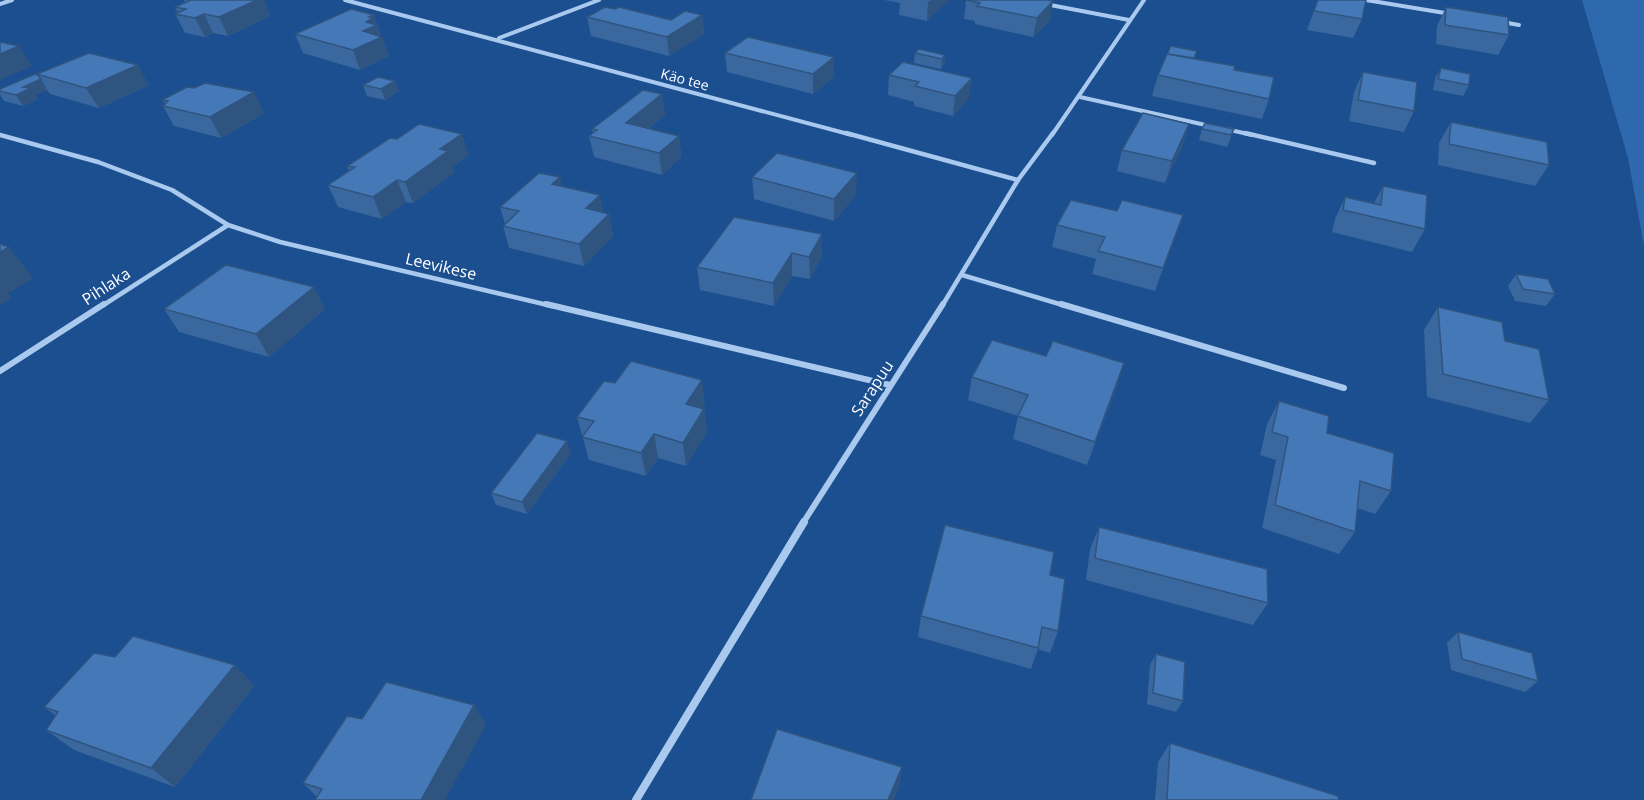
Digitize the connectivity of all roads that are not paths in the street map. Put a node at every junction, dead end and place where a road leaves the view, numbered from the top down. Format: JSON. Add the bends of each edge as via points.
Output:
{"nodes":[{"id":1,"x":12,"y":0,"type":"edge"},
{"id":2,"x":345,"y":0,"type":"edge"},
{"id":3,"x":599,"y":0,"type":"edge"},
{"id":4,"x":1143,"y":0,"type":"edge"},
{"id":5,"x":1366,"y":0,"type":"edge"},
{"id":6,"x":1036,"y":2,"type":"edge"},
{"id":7,"x":0,"y":4,"type":"edge"},
{"id":8,"x":1460,"y":15,"type":"edge"},
{"id":9,"x":1129,"y":20,"type":"junction"},
{"id":10,"x":1496,"y":21,"type":"edge"},
{"id":11,"x":1519,"y":25,"type":"dead end"},
{"id":12,"x":498,"y":39,"type":"junction"},
{"id":13,"x":1080,"y":97,"type":"junction"},
{"id":14,"x":0,"y":135,"type":"edge"},
{"id":15,"x":1374,"y":162,"type":"dead end"},
{"id":16,"x":1018,"y":180,"type":"junction"},
{"id":17,"x":228,"y":225,"type":"junction"},
{"id":18,"x":963,"y":275,"type":"junction"},
{"id":19,"x":0,"y":371,"type":"edge"},
{"id":20,"x":890,"y":385,"type":"junction"},
{"id":21,"x":1344,"y":388,"type":"dead end"},
{"id":22,"x":636,"y":800,"type":"edge"}],
"edges":[{"from":1,"to":7,"type":"street"},
{"from":2,"to":12,"type":"street","name":"Käo tee"},
{"from":3,"to":12,"type":"street"},
{"from":4,"to":9,"type":"street","name":"Sarapuu"},
{"from":5,"to":8,"type":"street"},
{"from":6,"to":9,"type":"street"},
{"from":9,"to":13,"type":"street","name":"Sarapuu"},
{"from":10,"to":11,"type":"street"},
{"from":12,"to":16,"type":"street","name":"Käo tee"},
{"from":13,"to":15,"type":"street"},
{"from":13,"to":16,"type":"street","name":"Sarapuu"},
{"from":14,"to":17,"type":"street","name":"Leevikese","via":[[98,162],[171,190]]},
{"from":16,"to":18,"type":"street","name":"Sarapuu"},
{"from":17,"to":19,"type":"street","name":"Pihlaka"},
{"from":17,"to":20,"type":"street","name":"Leevikese","via":[[280,242]]},
{"from":18,"to":20,"type":"street","name":"Sarapuu"},
{"from":18,"to":21,"type":"street"},
{"from":20,"to":22,"type":"street","name":"Sarapuu"}]}
